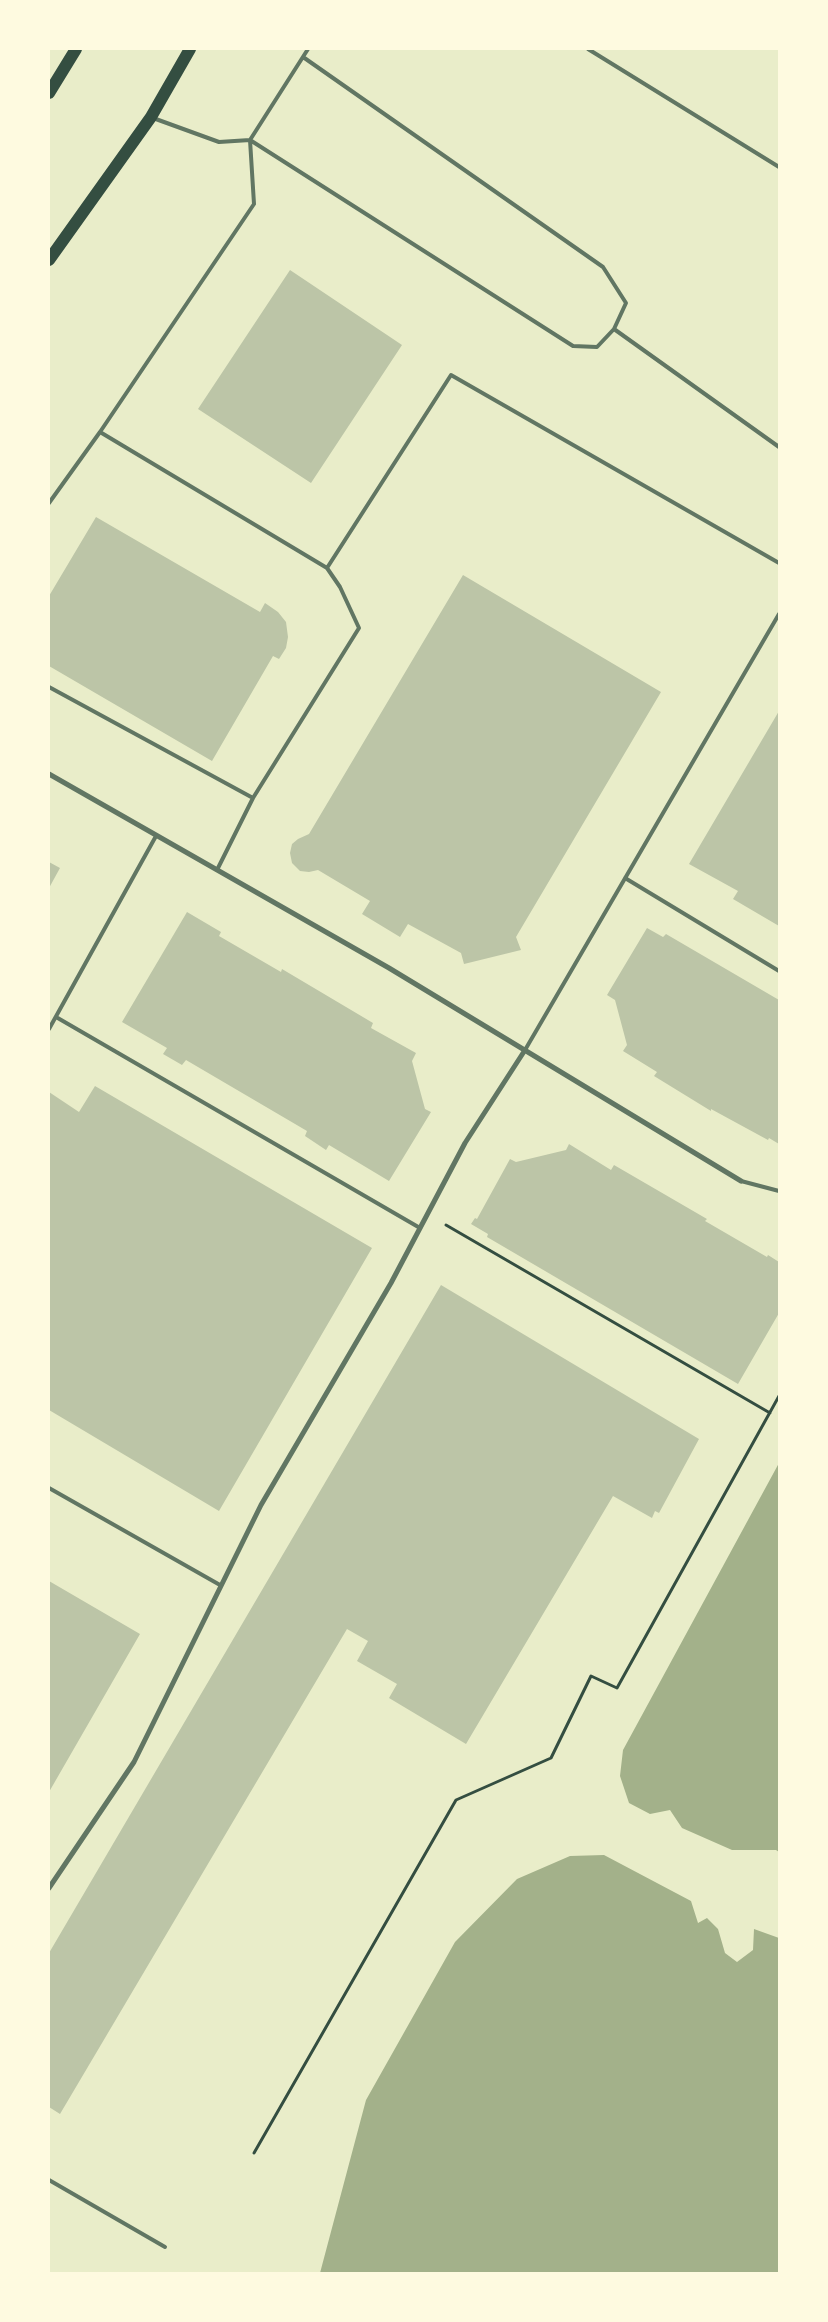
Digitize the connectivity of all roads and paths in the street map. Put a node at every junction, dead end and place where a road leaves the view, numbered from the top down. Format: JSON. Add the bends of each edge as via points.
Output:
{"nodes":[{"id":1,"x":76,"y":49,"type":"edge"},
{"id":2,"x":190,"y":49,"type":"edge"},
{"id":3,"x":308,"y":49,"type":"edge"},
{"id":4,"x":588,"y":49,"type":"edge"},
{"id":5,"x":303,"y":58,"type":"junction"},
{"id":6,"x":49,"y":93,"type":"edge"},
{"id":7,"x":151,"y":117,"type":"junction"},
{"id":8,"x":250,"y":140,"type":"junction"},
{"id":9,"x":779,"y":167,"type":"edge"},
{"id":10,"x":49,"y":260,"type":"edge"},
{"id":11,"x":614,"y":329,"type":"junction"},
{"id":12,"x":100,"y":432,"type":"junction"},
{"id":13,"x":779,"y":447,"type":"edge"},
{"id":14,"x":49,"y":503,"type":"edge"},
{"id":15,"x":779,"y":562,"type":"edge"},
{"id":16,"x":327,"y":568,"type":"junction"},
{"id":17,"x":779,"y":614,"type":"edge"},
{"id":18,"x":49,"y":687,"type":"edge"},
{"id":19,"x":49,"y":774,"type":"edge"},
{"id":20,"x":253,"y":798,"type":"junction"},
{"id":21,"x":156,"y":836,"type":"junction"},
{"id":22,"x":217,"y":870,"type":"junction"},
{"id":23,"x":625,"y":878,"type":"junction"},
{"id":24,"x":779,"y":971,"type":"edge"},
{"id":25,"x":56,"y":1017,"type":"junction"},
{"id":26,"x":49,"y":1029,"type":"edge"},
{"id":27,"x":525,"y":1050,"type":"junction"},
{"id":28,"x":741,"y":1181,"type":"joint"},
{"id":29,"x":779,"y":1191,"type":"edge"},
{"id":30,"x":428,"y":1214,"type":"junction"},
{"id":31,"x":420,"y":1228,"type":"junction"},
{"id":32,"x":779,"y":1396,"type":"edge"},
{"id":33,"x":770,"y":1413,"type":"junction"},
{"id":34,"x":49,"y":1488,"type":"edge"},
{"id":35,"x":220,"y":1585,"type":"junction"},
{"id":36,"x":49,"y":1888,"type":"edge"},
{"id":37,"x":254,"y":2153,"type":"dead end"},
{"id":38,"x":49,"y":2180,"type":"edge"},
{"id":39,"x":165,"y":2246,"type":"dead end"}],
"edges":[{"from":1,"to":6,"type":"main road"},
{"from":2,"to":7,"type":"main road"},
{"from":3,"to":5,"type":"lane"},
{"from":4,"to":9,"type":"lane"},
{"from":5,"to":8,"type":"lane"},
{"from":5,"to":11,"type":"lane","via":[[603,267],[626,303]]},
{"from":7,"to":8,"type":"lane","via":[[219,142]]},
{"from":7,"to":10,"type":"main road"},
{"from":8,"to":11,"type":"lane","via":[[573,346],[598,346]]},
{"from":8,"to":12,"type":"lane","via":[[254,204]]},
{"from":11,"to":13,"type":"lane"},
{"from":12,"to":14,"type":"lane"},
{"from":12,"to":16,"type":"lane"},
{"from":15,"to":16,"type":"lane","via":[[451,375]]},
{"from":16,"to":20,"type":"lane","via":[[340,587],[359,628]]},
{"from":17,"to":23,"type":"lane"},
{"from":18,"to":20,"type":"lane"},
{"from":19,"to":21,"type":"street"},
{"from":20,"to":22,"type":"lane"},
{"from":21,"to":22,"type":"street"},
{"from":21,"to":25,"type":"lane"},
{"from":22,"to":27,"type":"street","via":[[390,968]]},
{"from":23,"to":24,"type":"lane"},
{"from":23,"to":27,"type":"lane"},
{"from":25,"to":26,"type":"lane"},
{"from":25,"to":31,"type":"lane"},
{"from":27,"to":28,"type":"street"},
{"from":27,"to":30,"type":"street","via":[[464,1144]]},
{"from":28,"to":29,"type":"lane"},
{"from":30,"to":31,"type":"street"},
{"from":30,"to":33,"type":"path"},
{"from":31,"to":35,"type":"street","via":[[261,1505]]},
{"from":32,"to":33,"type":"path"},
{"from":33,"to":37,"type":"path","via":[[617,1688],[590,1676],[551,1758],[456,1800]]},
{"from":34,"to":35,"type":"lane"},
{"from":35,"to":36,"type":"street","via":[[134,1762]]},
{"from":38,"to":39,"type":"lane"}]}
